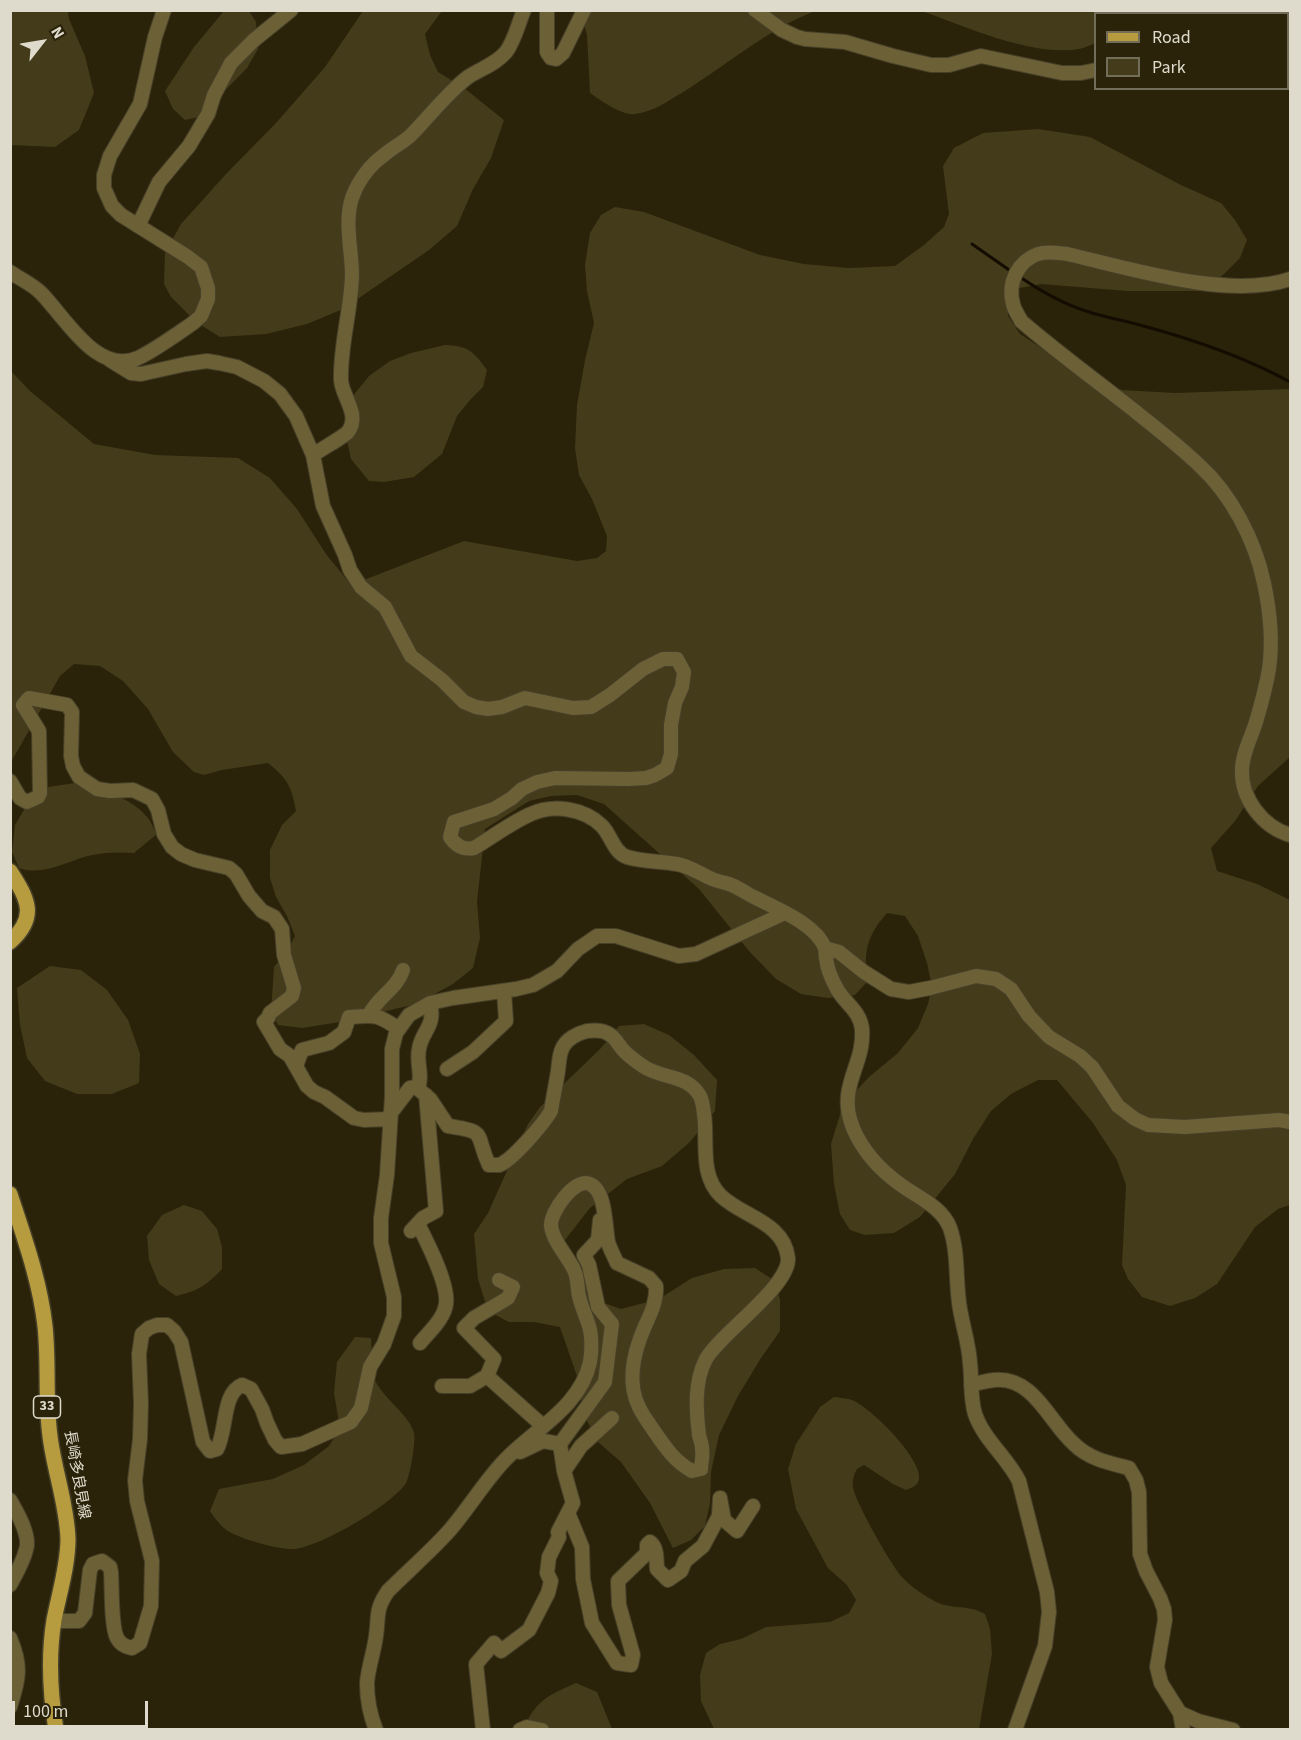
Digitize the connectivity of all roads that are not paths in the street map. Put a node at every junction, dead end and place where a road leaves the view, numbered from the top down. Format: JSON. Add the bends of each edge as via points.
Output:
{"nodes":[{"id":1,"x":164,"y":10,"type":"edge"},
{"id":2,"x":291,"y":10,"type":"edge"},
{"id":3,"x":524,"y":10,"type":"edge"},
{"id":4,"x":548,"y":10,"type":"edge"},
{"id":5,"x":584,"y":10,"type":"edge"},
{"id":6,"x":755,"y":10,"type":"edge"},
{"id":7,"x":1094,"y":70,"type":"edge"},
{"id":8,"x":138,"y":226,"type":"junction"},
{"id":9,"x":10,"y":272,"type":"edge"},
{"id":10,"x":1290,"y":279,"type":"edge"},
{"id":11,"x":110,"y":360,"type":"junction"},
{"id":12,"x":313,"y":454,"type":"junction"},
{"id":13,"x":10,"y":781,"type":"edge"},
{"id":14,"x":1290,"y":835,"type":"edge"},
{"id":15,"x":10,"y":871,"type":"edge"},
{"id":16,"x":785,"y":913,"type":"junction"},
{"id":17,"x":11,"y":941,"type":"edge"},
{"id":18,"x":825,"y":948,"type":"junction"},
{"id":19,"x":403,"y":970,"type":"dead end"},
{"id":20,"x":504,"y":991,"type":"junction"},
{"id":21,"x":430,"y":1003,"type":"junction"},
{"id":22,"x":369,"y":1015,"type":"junction"},
{"id":23,"x":399,"y":1029,"type":"junction"},
{"id":24,"x":296,"y":1066,"type":"junction"},
{"id":25,"x":447,"y":1069,"type":"dead end"},
{"id":26,"x":422,"y":1091,"type":"junction"},
{"id":27,"x":390,"y":1116,"type":"junction"},
{"id":28,"x":1290,"y":1122,"type":"edge"},
{"id":29,"x":10,"y":1194,"type":"edge"},
{"id":30,"x":606,"y":1218,"type":"junction"},
{"id":31,"x":499,"y":1280,"type":"dead end"},
{"id":32,"x":420,"y":1343,"type":"dead end"},
{"id":33,"x":488,"y":1376,"type":"junction"},
{"id":34,"x":971,"y":1385,"type":"junction"},
{"id":35,"x":442,"y":1386,"type":"dead end"},
{"id":36,"x":612,"y":1418,"type":"dead end"},
{"id":37,"x":543,"y":1426,"type":"junction"},
{"id":38,"x":560,"y":1444,"type":"junction"},
{"id":39,"x":507,"y":1458,"type":"junction"},
{"id":40,"x":564,"y":1471,"type":"junction"},
{"id":41,"x":10,"y":1500,"type":"edge"},
{"id":42,"x":753,"y":1506,"type":"dead end"},
{"id":43,"x":568,"y":1513,"type":"junction"},
{"id":44,"x":10,"y":1585,"type":"edge"},
{"id":45,"x":54,"y":1621,"type":"junction"},
{"id":46,"x":10,"y":1638,"type":"edge"},
{"id":47,"x":10,"y":1707,"type":"edge"},
{"id":48,"x":1180,"y":1713,"type":"junction"},
{"id":49,"x":56,"y":1730,"type":"edge"},
{"id":50,"x":376,"y":1730,"type":"edge"},
{"id":51,"x":483,"y":1730,"type":"edge"},
{"id":52,"x":520,"y":1730,"type":"edge"},
{"id":53,"x":542,"y":1730,"type":"edge"},
{"id":54,"x":1015,"y":1730,"type":"edge"},
{"id":55,"x":1183,"y":1730,"type":"edge"},
{"id":56,"x":1233,"y":1730,"type":"edge"}],
"edges":[{"from":1,"to":8,"type":"street","via":[[140,104],[110,156],[104,175],[104,188],[112,206]]},
{"from":2,"to":8,"type":"street","via":[[231,63],[208,114],[189,146],[159,182]]},
{"from":3,"to":12,"type":"street","via":[[518,30],[499,59],[466,78],[409,137],[368,169],[352,198],[350,305],[341,382],[352,420],[348,432]]},
{"from":4,"to":5,"type":"street","via":[[547,52],[556,59]]},
{"from":6,"to":7,"type":"street","via":[[797,37],[845,42],[931,65],[949,65],[981,56],[1062,73]]},
{"from":8,"to":11,"type":"street","via":[[201,267],[208,299],[201,316],[193,323],[137,358],[124,362]]},
{"from":9,"to":11,"type":"street","via":[[41,293],[91,350]]},
{"from":10,"to":14,"type":"street","via":[[1246,286],[1217,285],[1050,252],[1025,261],[1012,280],[1011,292],[1022,321],[1201,466],[1231,503],[1249,537],[1264,581],[1271,634],[1266,688],[1246,751],[1243,782],[1261,817]]},
{"from":11,"to":12,"type":"street","via":[[131,373],[141,374],[207,361],[237,367],[280,394],[296,416]]},
{"from":12,"to":16,"type":"street","via":[[323,506],[350,570],[361,587],[385,607],[411,656],[464,702],[488,709],[525,698],[573,708],[591,707],[663,658],[676,659],[684,672],[671,725],[667,768],[646,778],[555,778],[537,782],[494,809],[454,822],[450,837],[454,844],[474,848],[531,814],[556,808],[576,811],[602,826],[621,855],[687,867]]},
{"from":13,"to":24,"type":"street","via":[[27,802],[40,793],[39,731],[23,705],[29,698],[67,705],[72,712],[71,756],[79,777],[97,789],[133,790],[152,800],[172,847],[195,860],[229,868],[249,896],[282,928],[284,955],[294,988],[292,996],[264,1022]]},
{"from":15,"to":17,"type":"main road","via":[[26,898],[27,917],[24,928]]},
{"from":16,"to":18,"type":"street","via":[[812,929]]},
{"from":16,"to":20,"type":"street","via":[[696,954],[679,956],[616,936],[597,936],[533,985]]},
{"from":18,"to":28,"type":"street","via":[[839,952],[891,989],[909,992],[976,976],[996,979],[1011,989],[1049,1037],[1092,1067],[1118,1106],[1148,1125]]},
{"from":18,"to":34,"type":"street","via":[[836,988],[861,1020],[860,1050],[847,1099],[851,1121],[871,1159],[900,1185],[938,1210],[950,1227]]},
{"from":19,"to":22,"type":"street","via":[[400,979],[374,1004]]},
{"from":20,"to":21,"type":"street"},
{"from":20,"to":25,"type":"street","via":[[506,1021],[473,1052]]},
{"from":21,"to":23,"type":"street","via":[[409,1015]]},
{"from":21,"to":26,"type":"street","via":[[430,1023],[419,1046]]},
{"from":22,"to":23,"type":"street","via":[[380,1016]]},
{"from":22,"to":24,"type":"street","via":[[349,1017],[345,1032],[329,1043],[302,1050]]},
{"from":23,"to":27,"type":"street","via":[[392,1048]]},
{"from":24,"to":27,"type":"street","via":[[307,1086],[354,1118]]},
{"from":26,"to":27,"type":"street","via":[[410,1088]]},
{"from":26,"to":30,"type":"street","via":[[448,1126],[477,1133],[489,1165],[499,1165],[546,1120],[562,1047],[582,1032],[608,1033],[644,1067],[694,1086],[702,1100],[710,1181],[721,1196],[780,1237],[788,1262],[766,1296],[706,1359],[696,1395],[701,1469],[692,1471],[680,1465],[635,1398],[633,1360],[653,1309],[656,1286],[649,1278],[617,1263],[608,1244]]},
{"from":26,"to":32,"type":"street","via":[[436,1211],[415,1227],[435,1260],[447,1304]]},
{"from":27,"to":45,"type":"street","via":[[381,1243],[393,1291],[394,1316],[370,1367],[361,1408],[351,1422],[302,1444],[281,1447],[251,1389],[242,1385],[229,1398],[222,1440],[217,1449],[210,1451],[203,1442],[181,1342],[167,1325],[149,1328],[142,1334],[139,1354],[140,1439],[135,1479],[152,1561],[151,1605],[140,1643],[125,1647],[117,1638],[111,1572],[102,1561],[90,1570],[85,1614],[78,1621]]},
{"from":29,"to":45,"type":"main road","name":"長崎多良見線","number":"33","via":[[43,1310],[49,1434],[66,1518],[68,1541]]},
{"from":30,"to":37,"type":"street","via":[[596,1187],[588,1182],[580,1183],[554,1210],[553,1234],[575,1272],[590,1328],[591,1353],[582,1386]]},
{"from":30,"to":38,"type":"street","via":[[599,1220],[598,1240],[584,1255],[598,1307],[612,1324],[606,1382]]},
{"from":31,"to":33,"type":"street","via":[[513,1287],[508,1298],[464,1328],[494,1359]]},
{"from":33,"to":35,"type":"street","via":[[470,1386]]},
{"from":33,"to":37,"type":"street"},
{"from":34,"to":48,"type":"street","via":[[993,1380],[1017,1383],[1039,1401],[1080,1449],[1100,1461],[1129,1468],[1139,1491],[1140,1554],[1164,1609],[1157,1667],[1161,1683]]},
{"from":34,"to":54,"type":"street","via":[[982,1430],[1019,1481],[1047,1593],[1045,1646]]},
{"from":36,"to":40,"type":"street","via":[[581,1446]]},
{"from":37,"to":39,"type":"street"},
{"from":38,"to":39,"type":"street","via":[[543,1441]]},
{"from":38,"to":40,"type":"street"},
{"from":39,"to":50,"type":"street","via":[[449,1531],[380,1603],[367,1682]]},
{"from":40,"to":43,"type":"street","via":[[573,1503]]},
{"from":41,"to":44,"type":"street","via":[[28,1542]]},
{"from":42,"to":43,"type":"street","via":[[737,1531],[724,1520],[720,1498],[719,1516],[703,1546],[668,1580],[657,1569],[656,1551],[650,1542],[647,1553],[618,1581],[619,1605],[633,1654],[631,1665],[617,1663],[592,1623],[582,1547]]},
{"from":43,"to":51,"type":"street","via":[[549,1557],[548,1593],[529,1630],[501,1651],[494,1643],[476,1664]]},
{"from":45,"to":49,"type":"main road","name":"長崎多良見線","number":"33","via":[[50,1680]]},
{"from":46,"to":47,"type":"street","via":[[18,1660],[18,1682]]},
{"from":48,"to":55,"type":"street"},
{"from":48,"to":56,"type":"street"},
{"from":52,"to":53,"type":"street"}]}
